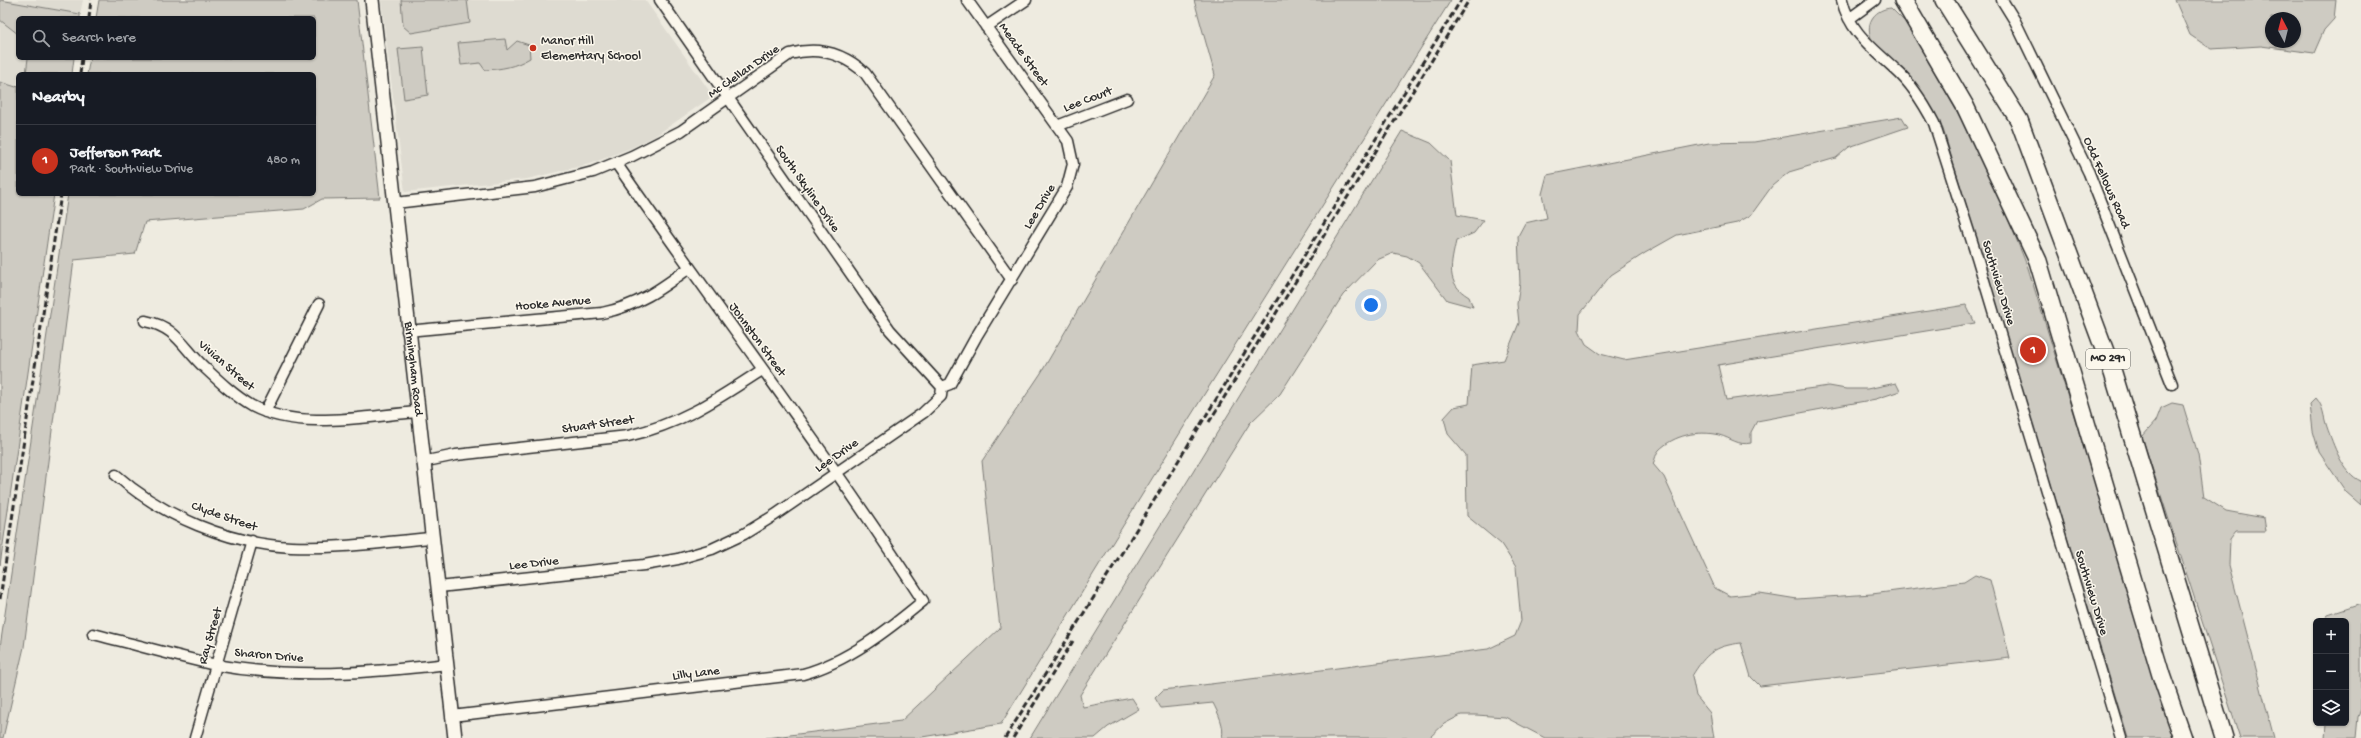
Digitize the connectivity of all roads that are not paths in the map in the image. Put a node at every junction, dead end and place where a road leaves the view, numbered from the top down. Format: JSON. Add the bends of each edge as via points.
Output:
{"nodes":[{"id":1,"x":372,"y":0,"type":"edge"},
{"id":2,"x":660,"y":0,"type":"edge"},
{"id":3,"x":967,"y":0,"type":"edge"},
{"id":4,"x":1026,"y":0,"type":"edge"},
{"id":5,"x":1842,"y":0,"type":"edge"},
{"id":6,"x":1875,"y":0,"type":"edge"},
{"id":7,"x":1903,"y":0,"type":"edge"},
{"id":8,"x":1944,"y":0,"type":"edge"},
{"id":9,"x":2002,"y":0,"type":"edge"},
{"id":10,"x":1849,"y":19,"type":"junction"},
{"id":11,"x":986,"y":27,"type":"junction"},
{"id":12,"x":728,"y":99,"type":"junction"},
{"id":13,"x":1127,"y":99,"type":"dead end"},
{"id":14,"x":1057,"y":126,"type":"junction"},
{"id":15,"x":616,"y":163,"type":"junction"},
{"id":16,"x":395,"y":204,"type":"junction"},
{"id":17,"x":688,"y":268,"type":"junction"},
{"id":18,"x":1012,"y":280,"type":"junction"},
{"id":19,"x":319,"y":304,"type":"dead end"},
{"id":20,"x":145,"y":321,"type":"dead end"},
{"id":21,"x":407,"y":331,"type":"junction"},
{"id":22,"x":762,"y":370,"type":"junction"},
{"id":23,"x":2172,"y":384,"type":"dead end"},
{"id":24,"x":942,"y":387,"type":"junction"},
{"id":25,"x":265,"y":412,"type":"junction"},
{"id":26,"x":417,"y":412,"type":"junction"},
{"id":27,"x":422,"y":462,"type":"junction"},
{"id":28,"x":836,"y":473,"type":"junction"},
{"id":29,"x":116,"y":474,"type":"dead end"},
{"id":30,"x":431,"y":538,"type":"junction"},
{"id":31,"x":252,"y":541,"type":"junction"},
{"id":32,"x":438,"y":587,"type":"junction"},
{"id":33,"x":923,"y":601,"type":"joint"},
{"id":34,"x":93,"y":634,"type":"dead end"},
{"id":35,"x":447,"y":664,"type":"junction"},
{"id":36,"x":217,"y":665,"type":"junction"},
{"id":37,"x":452,"y":716,"type":"junction"},
{"id":38,"x":195,"y":738,"type":"edge"},
{"id":39,"x":454,"y":738,"type":"edge"},
{"id":40,"x":2121,"y":738,"type":"edge"},
{"id":41,"x":2183,"y":738,"type":"edge"},
{"id":42,"x":2224,"y":738,"type":"edge"}],
"edges":[{"from":1,"to":16,"type":"street","name":"Birmingham Road"},
{"from":2,"to":12,"type":"street","name":"South Skyline Drive"},
{"from":3,"to":11,"type":"street","name":"Meade Street"},
{"from":4,"to":11,"type":"street"},
{"from":5,"to":10,"type":"street","name":"Southview Drive"},
{"from":6,"to":10,"type":"street"},
{"from":7,"to":41,"type":"highway","number":"MO 291","via":[[1965,106],[2038,262],[2161,675]]},
{"from":8,"to":42,"type":"highway","number":"MO 291","via":[[2019,120],[2113,373]]},
{"from":9,"to":23,"type":"street","name":"Odd Fellows Road","via":[[2015,21],[2089,173]]},
{"from":10,"to":40,"type":"street","name":"Southview Drive","via":[[1863,40],[1900,74],[1934,123],[1975,249]]},
{"from":11,"to":14,"type":"street","name":"Meade Street"},
{"from":12,"to":15,"type":"street","name":"Mc Clellan Drive","via":[[681,131]]},
{"from":12,"to":18,"type":"street","name":"Mc Clellan Drive","via":[[790,54],[814,50],[847,58],[865,73]]},
{"from":12,"to":24,"type":"street","name":"South Skyline Drive","via":[[890,330]]},
{"from":13,"to":14,"type":"street","name":"Lee Court"},
{"from":14,"to":18,"type":"street","name":"Lee Drive","via":[[1072,153],[1072,176]]},
{"from":15,"to":16,"type":"street","name":"Mc Clellan Drive","via":[[560,182],[535,187]]},
{"from":15,"to":17,"type":"street","name":"Johnston Street"},
{"from":16,"to":21,"type":"street","name":"Birmingham Road"},
{"from":17,"to":21,"type":"street","name":"Hooke Avenue","via":[[651,295],[618,310],[602,314]]},
{"from":17,"to":22,"type":"street","name":"Johnston Street"},
{"from":18,"to":24,"type":"street","name":"Lee Drive","via":[[950,384]]},
{"from":19,"to":25,"type":"street"},
{"from":20,"to":25,"type":"street","name":"Vivian Street","via":[[167,328],[192,356],[231,392]]},
{"from":21,"to":26,"type":"street","name":"Birmingham Road"},
{"from":22,"to":27,"type":"street","name":"Stuart Street","via":[[705,407],[652,430],[628,436],[456,455]]},
{"from":22,"to":28,"type":"street","name":"Johnston Street"},
{"from":24,"to":28,"type":"street","name":"Lee Drive","via":[[941,396],[923,413]]},
{"from":25,"to":26,"type":"street","name":"Vivian Street","via":[[284,418],[309,420]]},
{"from":26,"to":27,"type":"street","name":"Birmingham Road"},
{"from":27,"to":30,"type":"street","name":"Birmingham Road"},
{"from":28,"to":32,"type":"street","name":"Lee Drive","via":[[744,534],[712,549],[678,559],[644,565]]},
{"from":28,"to":33,"type":"street","name":"Johnston Street"},
{"from":29,"to":31,"type":"street","name":"Clyde Street","via":[[134,490],[163,508],[218,531]]},
{"from":30,"to":31,"type":"street","name":"Clyde Street","via":[[306,547]]},
{"from":30,"to":32,"type":"street","name":"Birmingham Road"},
{"from":31,"to":36,"type":"street","name":"Ray Street"},
{"from":32,"to":35,"type":"street","name":"Birmingham Road"},
{"from":33,"to":37,"type":"street","name":"Lilly Lane","via":[[837,662],[802,674]]},
{"from":34,"to":36,"type":"street","name":"Sharon Drive"},
{"from":35,"to":36,"type":"street","name":"Sharon Drive","via":[[346,673],[288,672]]},
{"from":35,"to":37,"type":"street","name":"Birmingham Road"},
{"from":36,"to":38,"type":"street","name":"Ray Street"},
{"from":37,"to":39,"type":"street","name":"Birmingham Road"}]}
